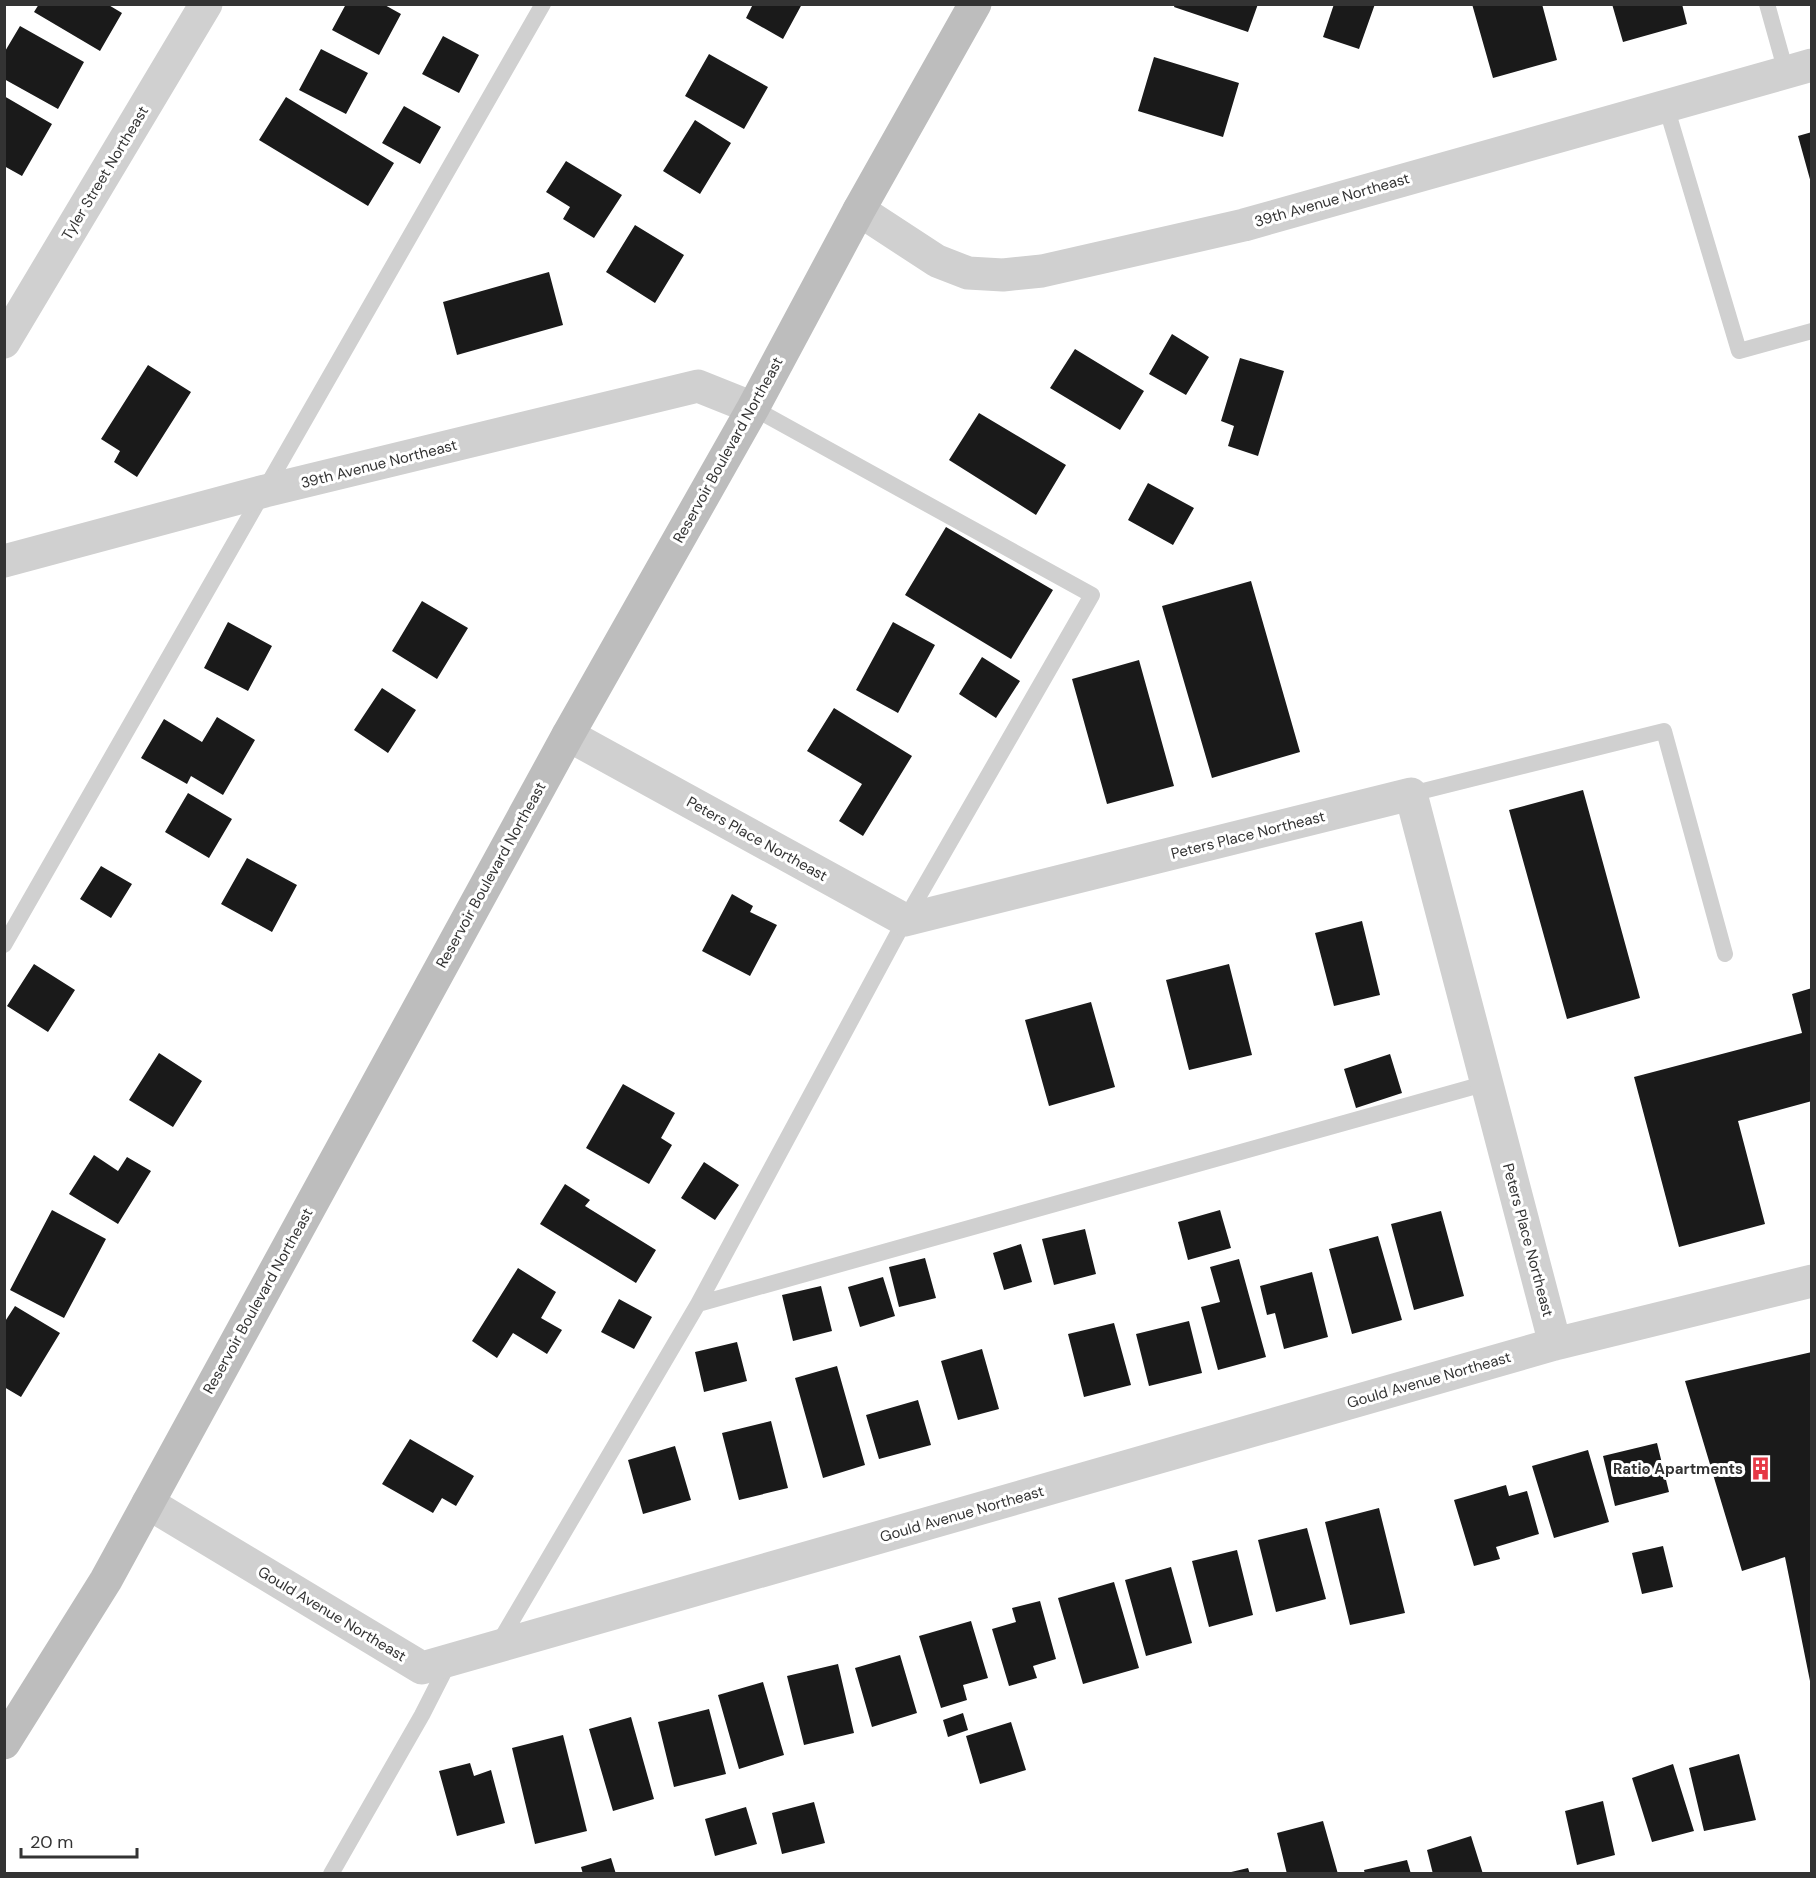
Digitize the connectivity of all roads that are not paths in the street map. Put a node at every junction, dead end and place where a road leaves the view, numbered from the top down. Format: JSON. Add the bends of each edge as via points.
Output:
{"nodes":[{"id":1,"x":206,"y":4,"type":"edge"},
{"id":2,"x":543,"y":4,"type":"edge"},
{"id":3,"x":975,"y":4,"type":"edge"},
{"id":4,"x":1767,"y":4,"type":"edge"},
{"id":5,"x":1799,"y":69,"type":"edge"},
{"id":6,"x":1666,"y":106,"type":"junction"},
{"id":7,"x":859,"y":210,"type":"junction"},
{"id":8,"x":1812,"y":331,"type":"edge"},
{"id":9,"x":4,"y":342,"type":"edge"},
{"id":10,"x":753,"y":408,"type":"junction"},
{"id":11,"x":265,"y":491,"type":"junction"},
{"id":12,"x":4,"y":561,"type":"edge"},
{"id":13,"x":568,"y":735,"type":"junction"},
{"id":14,"x":1412,"y":794,"type":"junction"},
{"id":15,"x":905,"y":920,"type":"junction"},
{"id":16,"x":4,"y":945,"type":"edge"},
{"id":17,"x":1725,"y":954,"type":"dead end"},
{"id":18,"x":1487,"y":1083,"type":"junction"},
{"id":19,"x":1812,"y":1281,"type":"edge"},
{"id":20,"x":698,"y":1305,"type":"junction"},
{"id":21,"x":1555,"y":1344,"type":"junction"},
{"id":22,"x":148,"y":1503,"type":"junction"},
{"id":23,"x":496,"y":1646,"type":"junction"},
{"id":24,"x":451,"y":1659,"type":"junction"},
{"id":25,"x":4,"y":1743,"type":"edge"},
{"id":26,"x":331,"y":1874,"type":"edge"}],
"edges":[{"from":1,"to":9,"type":"street","name":"Tyler Street Northeast"},
{"from":2,"to":11,"type":"lane"},
{"from":3,"to":7,"type":"street","name":"Reservoir Boulevard Northeast"},
{"from":4,"to":5,"type":"lane"},
{"from":5,"to":6,"type":"street","name":"39th Avenue Northeast"},
{"from":6,"to":7,"type":"street","name":"39th Avenue Northeast","via":[[1244,225],[1042,271],[968,273],[937,261]]},
{"from":6,"to":8,"type":"lane","via":[[1739,351]]},
{"from":7,"to":10,"type":"street","name":"Reservoir Boulevard Northeast"},
{"from":10,"to":11,"type":"street","name":"39th Avenue Northeast","via":[[698,386]]},
{"from":10,"to":13,"type":"street","name":"Reservoir Boulevard Northeast"},
{"from":10,"to":15,"type":"lane","via":[[1092,595]]},
{"from":11,"to":12,"type":"street","name":"39th Avenue Northeast"},
{"from":11,"to":16,"type":"lane"},
{"from":13,"to":15,"type":"street","name":"Peters Place Northeast"},
{"from":13,"to":22,"type":"street","name":"Reservoir Boulevard Northeast"},
{"from":14,"to":15,"type":"street","name":"Peters Place Northeast"},
{"from":14,"to":17,"type":"lane","via":[[1664,731]]},
{"from":14,"to":18,"type":"street","name":"Peters Place Northeast"},
{"from":15,"to":20,"type":"lane"},
{"from":18,"to":20,"type":"lane"},
{"from":18,"to":21,"type":"street","name":"Peters Place Northeast"},
{"from":19,"to":21,"type":"street","name":"Gould Avenue Northeast"},
{"from":20,"to":23,"type":"lane"},
{"from":21,"to":23,"type":"street","name":"Gould Avenue Northeast"},
{"from":22,"to":24,"type":"street","name":"Gould Avenue Northeast","via":[[422,1668]]},
{"from":22,"to":25,"type":"street","name":"Reservoir Boulevard Northeast","via":[[106,1580]]},
{"from":23,"to":24,"type":"street","name":"Gould Avenue Northeast"},
{"from":24,"to":26,"type":"lane"}]}
